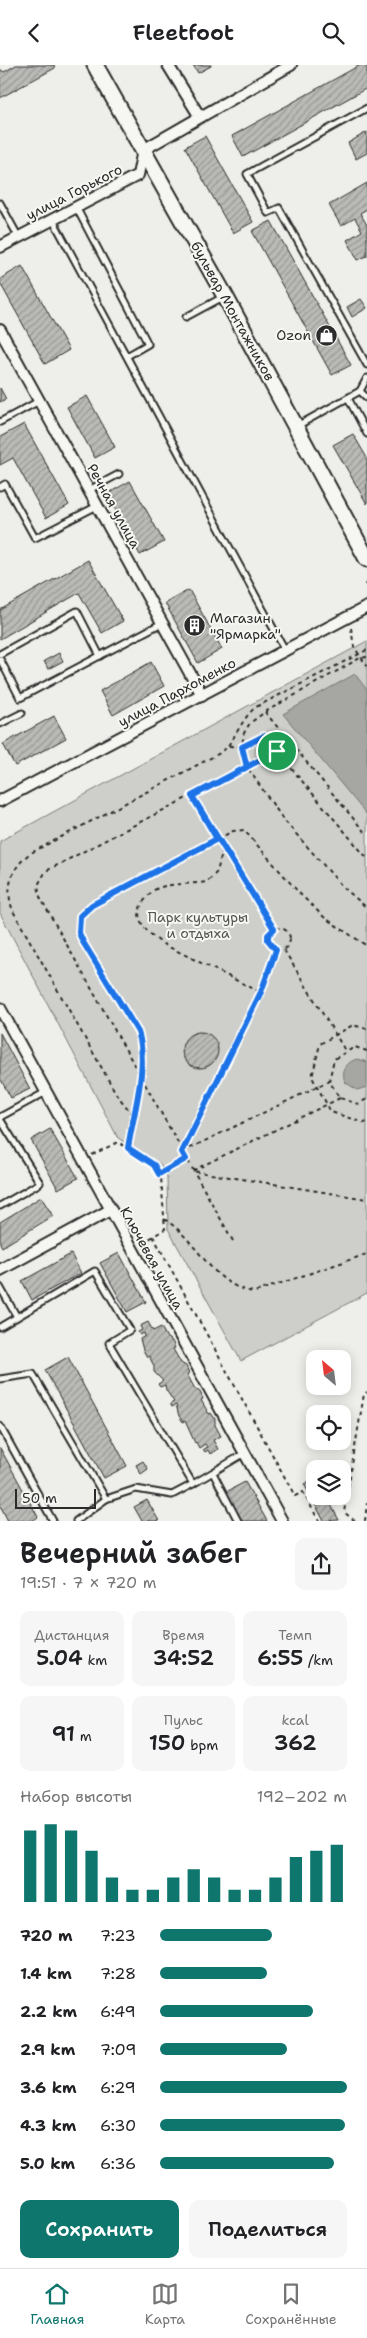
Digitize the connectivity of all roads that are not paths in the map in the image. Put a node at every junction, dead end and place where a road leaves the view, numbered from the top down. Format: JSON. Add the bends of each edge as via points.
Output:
{"nodes":[{"id":1,"x":95,"y":65,"type":"edge"},
{"id":2,"x":168,"y":65,"type":"edge"},
{"id":3,"x":291,"y":65,"type":"edge"},
{"id":4,"x":367,"y":108,"type":"edge"},
{"id":5,"x":200,"y":117,"type":"junction"},
{"id":6,"x":143,"y":150,"type":"junction"},
{"id":7,"x":0,"y":203,"type":"edge"},
{"id":8,"x":76,"y":207,"type":"junction"},
{"id":9,"x":53,"y":219,"type":"junction"},
{"id":10,"x":18,"y":236,"type":"junction"},
{"id":11,"x":0,"y":247,"type":"edge"},
{"id":12,"x":225,"y":296,"type":"junction"},
{"id":13,"x":186,"y":317,"type":"dead end"},
{"id":14,"x":0,"y":330,"type":"edge"},
{"id":15,"x":127,"y":356,"type":"junction"},
{"id":16,"x":367,"y":365,"type":"edge"},
{"id":17,"x":367,"y":378,"type":"edge"},
{"id":18,"x":360,"y":391,"type":"junction"},
{"id":19,"x":348,"y":397,"type":"junction"},
{"id":20,"x":367,"y":398,"type":"edge"},
{"id":21,"x":39,"y":401,"type":"junction"},
{"id":22,"x":0,"y":422,"type":"edge"},
{"id":23,"x":296,"y":427,"type":"junction"},
{"id":24,"x":367,"y":434,"type":"edge"},
{"id":25,"x":119,"y":474,"type":"dead end"},
{"id":26,"x":0,"y":487,"type":"edge"},
{"id":27,"x":89,"y":490,"type":"junction"},
{"id":28,"x":98,"y":506,"type":"junction"},
{"id":29,"x":367,"y":559,"type":"edge"},
{"id":30,"x":367,"y":607,"type":"edge"},
{"id":31,"x":162,"y":623,"type":"junction"},
{"id":32,"x":285,"y":651,"type":"junction"},
{"id":33,"x":0,"y":654,"type":"edge"},
{"id":34,"x":100,"y":656,"type":"junction"},
{"id":35,"x":0,"y":659,"type":"edge"},
{"id":36,"x":202,"y":695,"type":"junction"},
{"id":37,"x":22,"y":713,"type":"dead end"},
{"id":38,"x":0,"y":725,"type":"edge"},
{"id":39,"x":0,"y":801,"type":"edge"},
{"id":40,"x":0,"y":1008,"type":"edge"},
{"id":41,"x":46,"y":1092,"type":"junction"},
{"id":42,"x":0,"y":1118,"type":"edge"},
{"id":43,"x":0,"y":1206,"type":"edge"},
{"id":44,"x":110,"y":1210,"type":"junction"},
{"id":45,"x":2,"y":1266,"type":"edge"},
{"id":46,"x":0,"y":1287,"type":"edge"},
{"id":47,"x":17,"y":1317,"type":"junction"},
{"id":48,"x":0,"y":1327,"type":"edge"},
{"id":49,"x":0,"y":1379,"type":"edge"},
{"id":50,"x":0,"y":1427,"type":"edge"},
{"id":51,"x":245,"y":1453,"type":"junction"},
{"id":52,"x":213,"y":1473,"type":"junction"},
{"id":53,"x":194,"y":1484,"type":"junction"},
{"id":54,"x":106,"y":1499,"type":"junction"},
{"id":55,"x":53,"y":1521,"type":"edge"},
{"id":56,"x":76,"y":1521,"type":"edge"},
{"id":57,"x":238,"y":1521,"type":"edge"},
{"id":58,"x":282,"y":1521,"type":"edge"}],
"edges":[{"from":1,"to":6,"type":"street","name":"бульвар Монтажников"},
{"from":2,"to":5,"type":"street"},
{"from":3,"to":5,"type":"street"},
{"from":4,"to":16,"type":"lane","via":[[247,174],[268,213],[279,208]]},
{"from":5,"to":6,"type":"street"},
{"from":6,"to":8,"type":"street","name":"улица Горького","via":[[138,175]]},
{"from":6,"to":12,"type":"street","name":"бульвар Монтажников"},
{"from":7,"to":10,"type":"lane"},
{"from":8,"to":9,"type":"street","name":"улица Горького"},
{"from":8,"to":15,"type":"lane","via":[[148,343]]},
{"from":9,"to":10,"type":"street","name":"улица Горького"},
{"from":9,"to":15,"type":"lane"},
{"from":10,"to":11,"type":"street","name":"улица Горького"},
{"from":12,"to":13,"type":"lane"},
{"from":12,"to":23,"type":"street","name":"бульвар Монтажников"},
{"from":14,"to":21,"type":"street","name":"Речная улица"},
{"from":15,"to":32,"type":"lane"},
{"from":17,"to":18,"type":"lane"},
{"from":18,"to":19,"type":"lane"},
{"from":18,"to":20,"type":"lane"},
{"from":19,"to":23,"type":"lane"},
{"from":19,"to":24,"type":"lane"},
{"from":21,"to":22,"type":"lane"},
{"from":21,"to":27,"type":"street","name":"Речная улица"},
{"from":23,"to":29,"type":"street","name":"бульвар Монтажников"},
{"from":25,"to":27,"type":"lane"},
{"from":26,"to":28,"type":"lane","via":[[5,484],[35,538]]},
{"from":27,"to":28,"type":"street","name":"Речная улица"},
{"from":28,"to":31,"type":"street","name":"Речная улица"},
{"from":30,"to":32,"type":"street","name":"улица Пархоменко"},
{"from":31,"to":34,"type":"lane"},
{"from":31,"to":36,"type":"street","name":"Речная улица"},
{"from":32,"to":36,"type":"street","name":"улица Пархоменко"},
{"from":33,"to":34,"type":"lane","via":[[78,611]]},
{"from":34,"to":35,"type":"lane","via":[[20,698]]},
{"from":36,"to":39,"type":"street","name":"улица Пархоменко"},
{"from":37,"to":38,"type":"lane"},
{"from":40,"to":41,"type":"street","name":"Ключевая улица"},
{"from":41,"to":42,"type":"lane"},
{"from":41,"to":44,"type":"street","name":"Ключевая улица"},
{"from":42,"to":43,"type":"lane","via":[[40,1183]]},
{"from":44,"to":45,"type":"street"},
{"from":44,"to":51,"type":"street","name":"Ключевая улица"},
{"from":46,"to":47,"type":"lane"},
{"from":47,"to":48,"type":"lane"},
{"from":47,"to":53,"type":"lane","via":[[95,1271],[130,1331],[109,1343]]},
{"from":49,"to":54,"type":"lane","via":[[33,1374]]},
{"from":50,"to":55,"type":"lane"},
{"from":51,"to":52,"type":"lane"},
{"from":51,"to":58,"type":"street","name":"Ключевая улица"},
{"from":52,"to":53,"type":"lane"},
{"from":52,"to":57,"type":"lane"},
{"from":53,"to":54,"type":"lane","via":[[172,1495],[136,1489]]},
{"from":54,"to":56,"type":"lane"}]}
